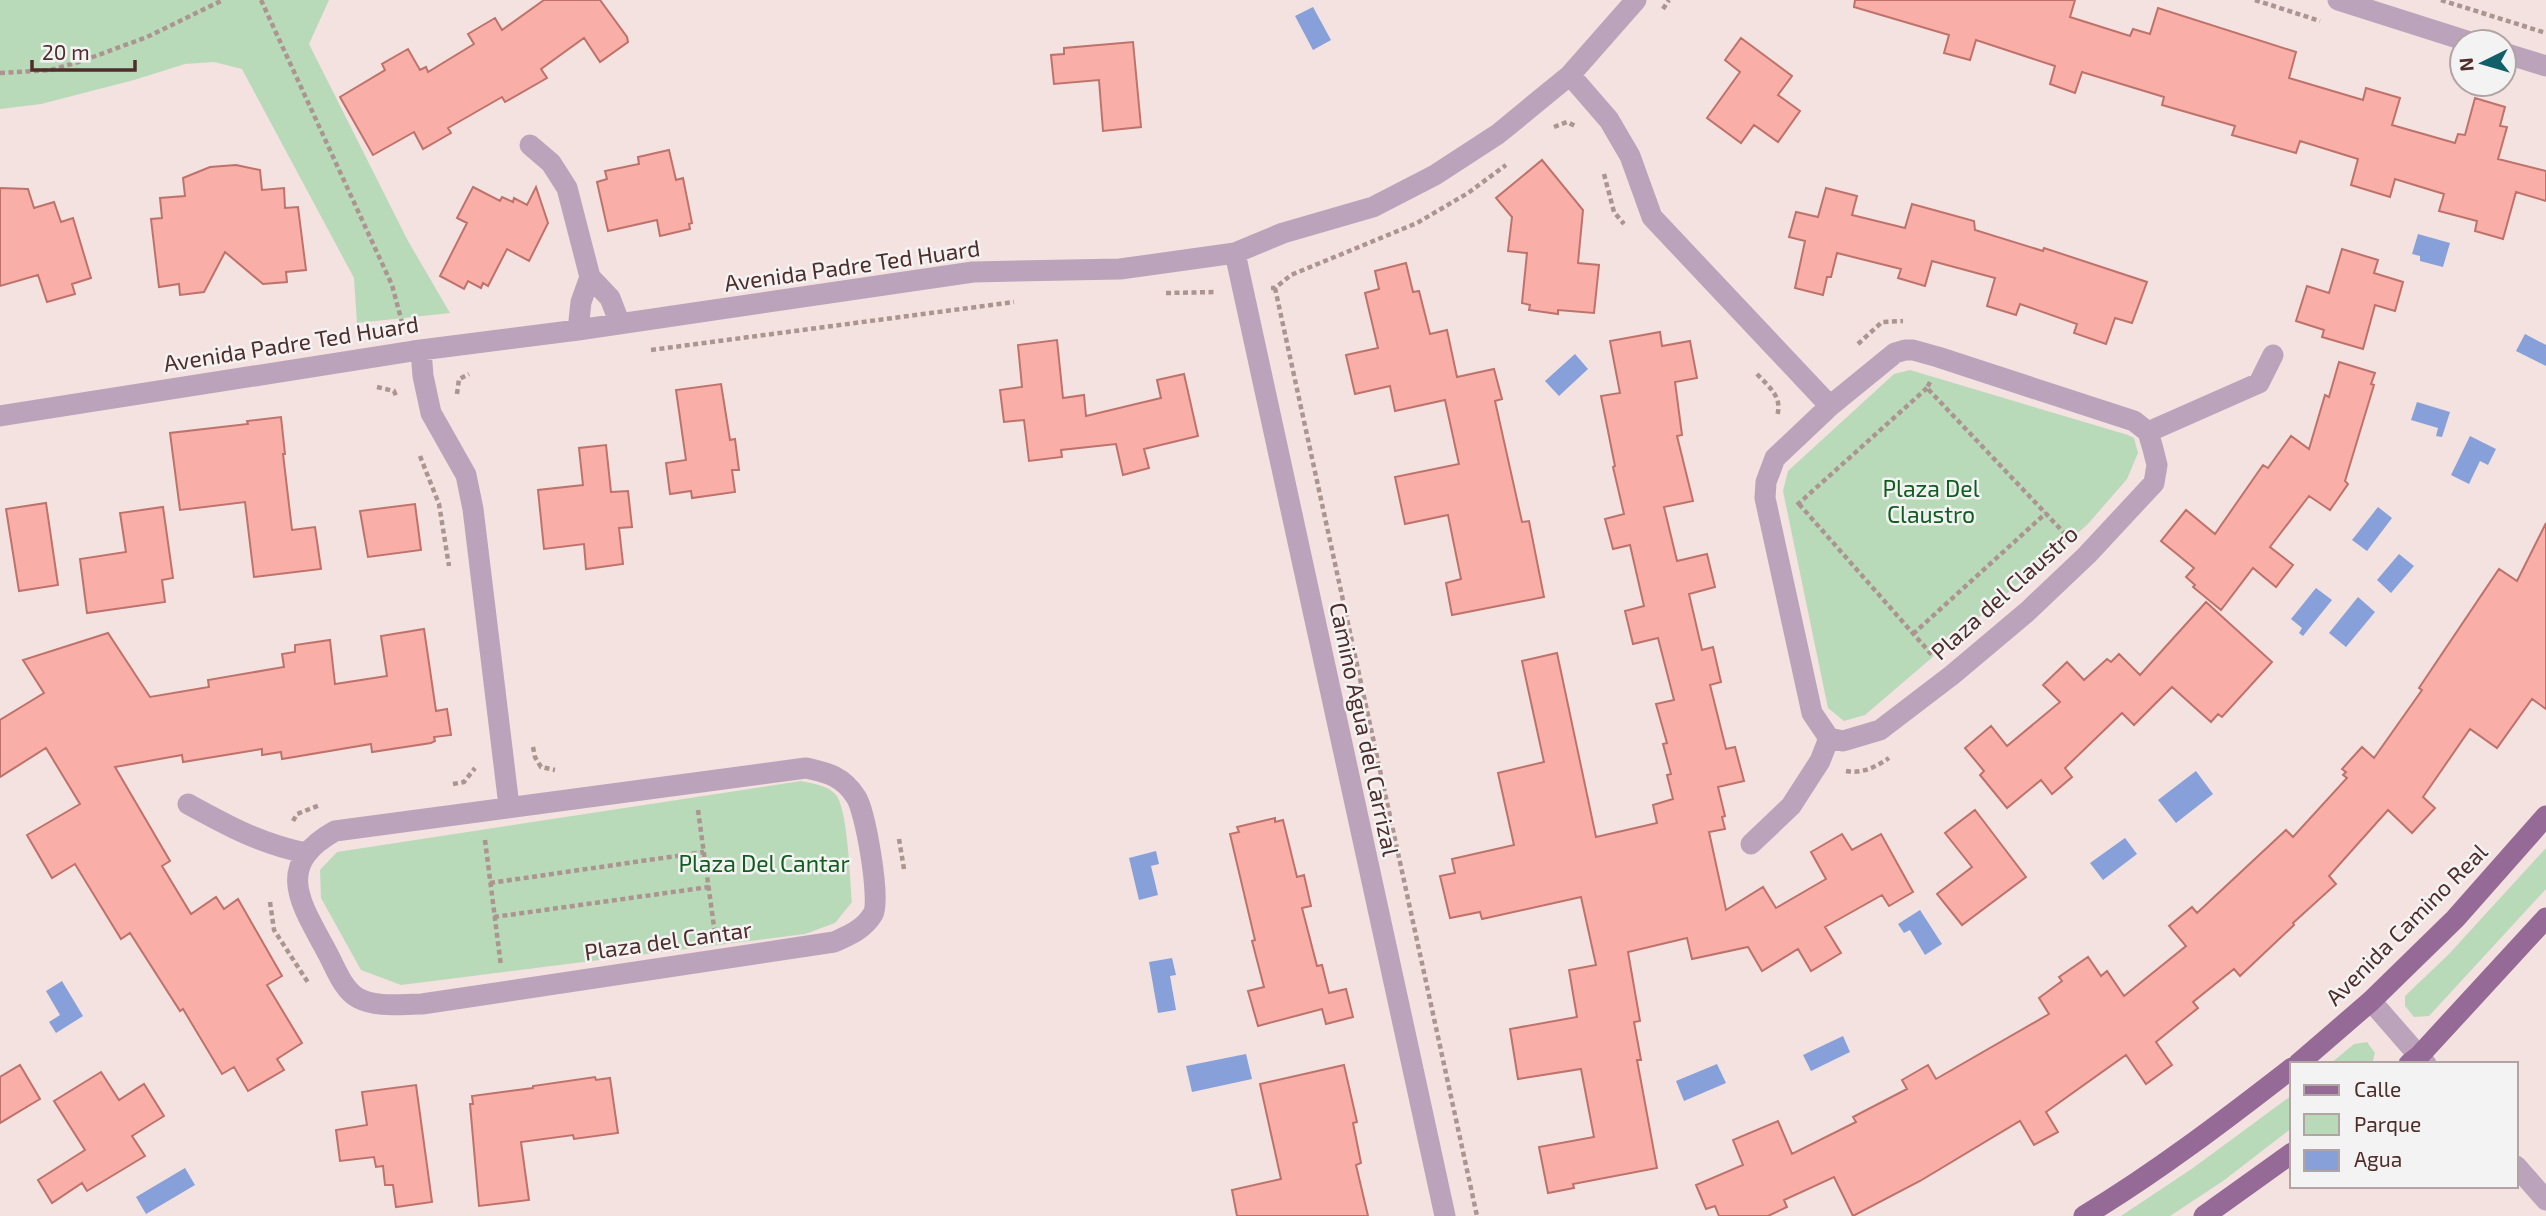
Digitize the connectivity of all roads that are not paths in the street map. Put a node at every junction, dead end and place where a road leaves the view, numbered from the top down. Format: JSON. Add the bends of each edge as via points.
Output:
{"nodes":[{"id":1,"x":1636,"y":0,"type":"edge"},
{"id":2,"x":2338,"y":0,"type":"edge"},
{"id":3,"x":2448,"y":35,"type":"edge"},
{"id":4,"x":2518,"y":57,"type":"edge"},
{"id":5,"x":2546,"y":66,"type":"edge"},
{"id":6,"x":1570,"y":75,"type":"junction"},
{"id":7,"x":530,"y":145,"type":"dead end"},
{"id":8,"x":1235,"y":253,"type":"junction"},
{"id":9,"x":590,"y":277,"type":"junction"},
{"id":10,"x":620,"y":324,"type":"junction"},
{"id":11,"x":578,"y":330,"type":"junction"},
{"id":12,"x":417,"y":351,"type":"junction"},
{"id":13,"x":2273,"y":355,"type":"dead end"},
{"id":14,"x":1830,"y":406,"type":"junction"},
{"id":15,"x":0,"y":416,"type":"edge"},
{"id":16,"x":2148,"y":432,"type":"junction"},
{"id":17,"x":1829,"y":738,"type":"junction"},
{"id":18,"x":188,"y":804,"type":"dead end"},
{"id":19,"x":509,"y":806,"type":"junction"},
{"id":20,"x":2546,"y":816,"type":"edge"},
{"id":21,"x":1751,"y":844,"type":"dead end"},
{"id":22,"x":306,"y":853,"type":"junction"},
{"id":23,"x":2546,"y":918,"type":"edge"},
{"id":24,"x":2371,"y":1002,"type":"junction"},
{"id":25,"x":2418,"y":1061,"type":"edge"},
{"id":26,"x":2300,"y":1062,"type":"edge"},
{"id":27,"x":2290,"y":1070,"type":"edge"},
{"id":28,"x":2290,"y":1154,"type":"edge"},
{"id":29,"x":2518,"y":1168,"type":"edge"},
{"id":30,"x":2546,"y":1200,"type":"edge"},
{"id":31,"x":1445,"y":1216,"type":"edge"},
{"id":32,"x":2084,"y":1216,"type":"edge"},
{"id":33,"x":2204,"y":1216,"type":"edge"}],
"edges":[{"from":1,"to":6,"type":"street","name":"Avenida Padre Ted Huard"},
{"from":2,"to":3,"type":"street"},
{"from":4,"to":5,"type":"street"},
{"from":6,"to":8,"type":"street","name":"Avenida Padre Ted Huard","via":[[1498,134],[1434,175],[1373,207],[1283,233]]},
{"from":6,"to":14,"type":"street","via":[[1609,120],[1630,156],[1652,217]]},
{"from":7,"to":9,"type":"street","via":[[551,163],[567,188]]},
{"from":8,"to":10,"type":"street","name":"Avenida Padre Ted Huard","via":[[1120,269],[973,272]]},
{"from":8,"to":31,"type":"street","name":"Camino Agua del Carrizal"},
{"from":9,"to":10,"type":"street","via":[[610,298]]},
{"from":9,"to":11,"type":"street"},
{"from":10,"to":11,"type":"street","name":"Avenida Padre Ted Huard"},
{"from":11,"to":12,"type":"street","name":"Avenida Padre Ted Huard"},
{"from":12,"to":15,"type":"street","name":"Avenida Padre Ted Huard"},
{"from":12,"to":19,"type":"street","via":[[432,413],[466,475],[473,509]]},
{"from":13,"to":16,"type":"street","via":[[2259,383]]},
{"from":14,"to":16,"type":"street","via":[[1895,353],[1913,350],[2134,421]]},
{"from":14,"to":17,"type":"street","via":[[1775,458],[1765,498],[1812,713]]},
{"from":16,"to":17,"type":"street","name":"Plaza del Claustro","via":[[2157,465],[2154,483],[2087,555],[2028,611],[1880,730],[1843,741]]},
{"from":17,"to":21,"type":"street","via":[[1791,806]]},
{"from":18,"to":22,"type":"street","via":[[237,831]]},
{"from":19,"to":22,"type":"street","name":"Plaza del Cantar","via":[[335,831]]},
{"from":19,"to":22,"type":"street","name":"Plaza del Cantar","via":[[806,768],[835,774],[858,798],[875,876],[874,912],[858,931],[834,942],[384,1005],[357,998],[344,983],[300,901],[298,871]]},
{"from":20,"to":24,"type":"main road","name":"Avenida Camino Real","via":[[2455,919]]},
{"from":23,"to":25,"type":"main road"},
{"from":24,"to":25,"type":"street"},
{"from":24,"to":26,"type":"main road","name":"Avenida Camino Real"},
{"from":27,"to":32,"type":"main road","via":[[2200,1139]]},
{"from":28,"to":33,"type":"main road"},
{"from":29,"to":30,"type":"street"}]}
